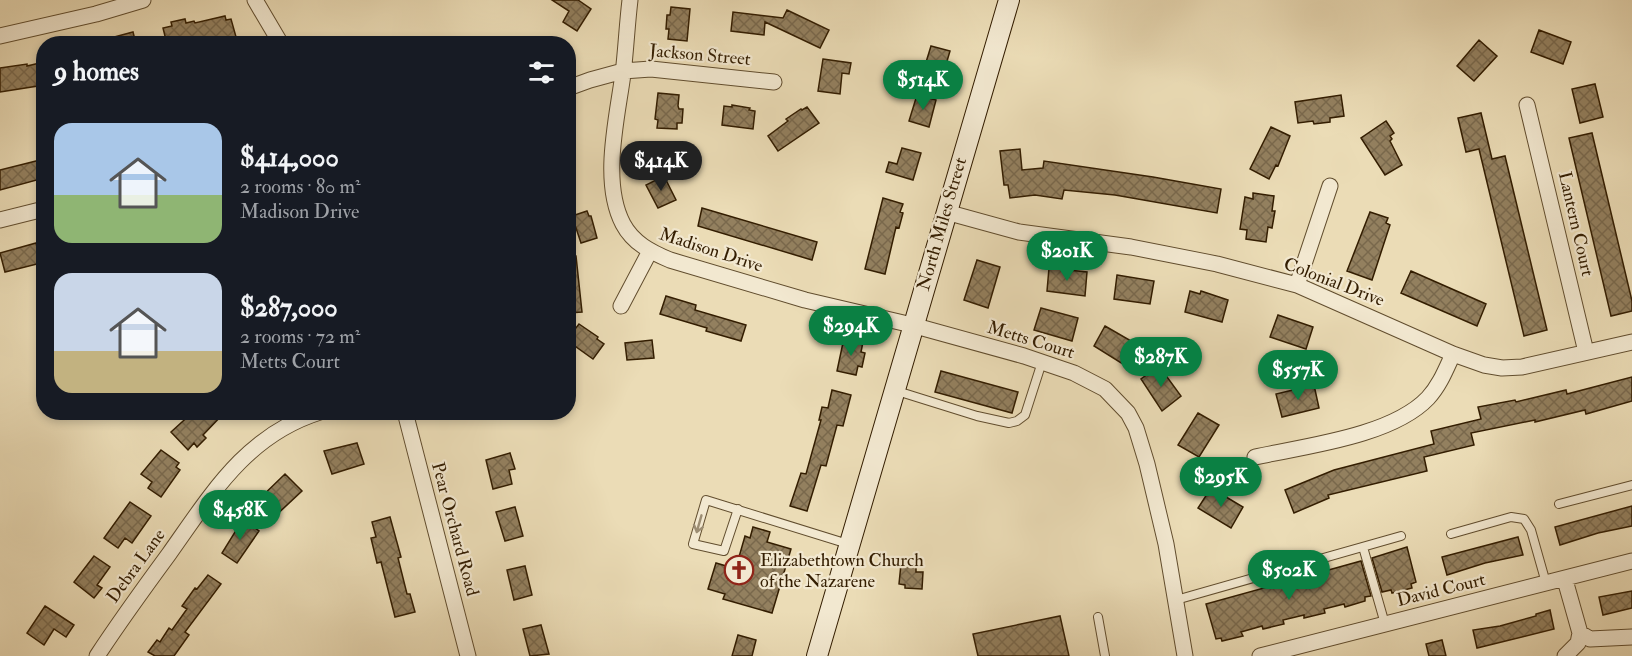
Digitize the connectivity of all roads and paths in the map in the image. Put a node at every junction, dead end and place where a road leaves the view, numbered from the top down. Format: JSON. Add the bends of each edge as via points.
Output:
{"nodes":[{"id":1,"x":143,"y":0,"type":"edge"},
{"id":2,"x":255,"y":0,"type":"edge"},
{"id":3,"x":630,"y":0,"type":"edge"},
{"id":4,"x":1009,"y":0,"type":"edge"},
{"id":5,"x":0,"y":36,"type":"edge"},
{"id":6,"x":276,"y":36,"type":"edge"},
{"id":7,"x":623,"y":71,"type":"junction"},
{"id":8,"x":774,"y":82,"type":"dead end"},
{"id":9,"x":576,"y":85,"type":"edge"},
{"id":10,"x":1527,"y":105,"type":"dead end"},
{"id":11,"x":1330,"y":186,"type":"dead end"},
{"id":12,"x":36,"y":211,"type":"edge"},
{"id":13,"x":946,"y":212,"type":"junction"},
{"id":14,"x":0,"y":220,"type":"edge"},
{"id":15,"x":650,"y":251,"type":"junction"},
{"id":16,"x":1297,"y":285,"type":"junction"},
{"id":17,"x":621,"y":306,"type":"dead end"},
{"id":18,"x":912,"y":325,"type":"junction"},
{"id":19,"x":1632,"y":342,"type":"edge"},
{"id":20,"x":1586,"y":352,"type":"junction"},
{"id":21,"x":1453,"y":354,"type":"junction"},
{"id":22,"x":1042,"y":362,"type":"junction"},
{"id":23,"x":895,"y":391,"type":"junction"},
{"id":24,"x":300,"y":420,"type":"edge"},
{"id":25,"x":407,"y":420,"type":"edge"},
{"id":26,"x":1255,"y":457,"type":"dead end"},
{"id":27,"x":1632,"y":485,"type":"edge"},
{"id":28,"x":1559,"y":504,"type":"dead end"},
{"id":29,"x":738,"y":509,"type":"junction"},
{"id":30,"x":1451,"y":534,"type":"dead end"},
{"id":31,"x":1401,"y":536,"type":"dead end"},
{"id":32,"x":849,"y":544,"type":"junction"},
{"id":33,"x":1363,"y":547,"type":"junction"},
{"id":34,"x":1632,"y":561,"type":"edge"},
{"id":35,"x":1565,"y":580,"type":"junction"},
{"id":36,"x":1546,"y":585,"type":"junction"},
{"id":37,"x":1176,"y":600,"type":"junction"},
{"id":38,"x":1098,"y":617,"type":"dead end"},
{"id":39,"x":1385,"y":624,"type":"junction"},
{"id":40,"x":1580,"y":633,"type":"junction"},
{"id":41,"x":1632,"y":637,"type":"edge"},
{"id":42,"x":1304,"y":651,"type":"edge"},
{"id":43,"x":97,"y":656,"type":"edge"},
{"id":44,"x":468,"y":656,"type":"edge"},
{"id":45,"x":818,"y":656,"type":"edge"},
{"id":46,"x":1105,"y":656,"type":"edge"},
{"id":47,"x":1185,"y":656,"type":"edge"},
{"id":48,"x":1260,"y":656,"type":"edge"},
{"id":49,"x":1565,"y":656,"type":"edge"}],
"edges":[{"from":1,"to":5,"type":"street"},
{"from":2,"to":6,"type":"street"},
{"from":3,"to":7,"type":"street","name":"Madison Drive"},
{"from":4,"to":13,"type":"main road","name":"North Miles Street"},
{"from":7,"to":8,"type":"street","name":"Jackson Street","via":[[662,69]]},
{"from":7,"to":9,"type":"street","name":"Jackson Street"},
{"from":7,"to":15,"type":"street","name":"Madison Drive","via":[[612,189],[624,227]]},
{"from":10,"to":20,"type":"street","name":"Lantern Court"},
{"from":11,"to":16,"type":"street"},
{"from":12,"to":14,"type":"street"},
{"from":13,"to":16,"type":"street","name":"Colonial Drive","via":[[1019,232],[1131,247]]},
{"from":13,"to":18,"type":"main road","name":"North Miles Street"},
{"from":15,"to":17,"type":"street"},
{"from":15,"to":18,"type":"street","name":"Madison Drive","via":[[805,300]]},
{"from":16,"to":21,"type":"street","name":"Colonial Drive"},
{"from":18,"to":22,"type":"street","name":"Metts Court"},
{"from":18,"to":23,"type":"main road","name":"North Miles Street"},
{"from":19,"to":20,"type":"street","name":"Colonial Drive"},
{"from":20,"to":21,"type":"street","name":"Colonial Drive","via":[[1502,368]]},
{"from":21,"to":26,"type":"street","via":[[1436,388],[1404,417],[1385,426]]},
{"from":22,"to":23,"type":"lane","via":[[1025,415],[1009,423]]},
{"from":22,"to":37,"type":"street","name":"Metts Court","via":[[1090,380],[1128,412],[1147,464]]},
{"from":23,"to":32,"type":"main road","name":"North Miles Street"},
{"from":24,"to":43,"type":"street","name":"Debra Lane","via":[[272,434],[233,467]]},
{"from":25,"to":44,"type":"street","name":"Pear Orchard Road"},
{"from":27,"to":28,"type":"lane"},
{"from":29,"to":29,"type":"lane","one_way":true,"via":[[706,500],[693,544],[724,551]]},
{"from":29,"to":32,"type":"lane"},
{"from":30,"to":36,"type":"lane","via":[[1511,517],[1524,519],[1531,530]]},
{"from":31,"to":33,"type":"lane"},
{"from":32,"to":45,"type":"main road","name":"North Miles Street"},
{"from":33,"to":37,"type":"lane"},
{"from":33,"to":39,"type":"lane"},
{"from":34,"to":35,"type":"street","name":"David Court"},
{"from":35,"to":36,"type":"street","name":"David Court"},
{"from":35,"to":40,"type":"street"},
{"from":36,"to":39,"type":"street","name":"David Court"},
{"from":37,"to":47,"type":"street","name":"Metts Court"},
{"from":38,"to":46,"type":"lane"},
{"from":39,"to":42,"type":"street","name":"David Court"},
{"from":40,"to":41,"type":"street","via":[[1590,639]]},
{"from":40,"to":49,"type":"street","via":[[1578,643]]},
{"from":42,"to":48,"type":"street","name":"David Court"}]}
